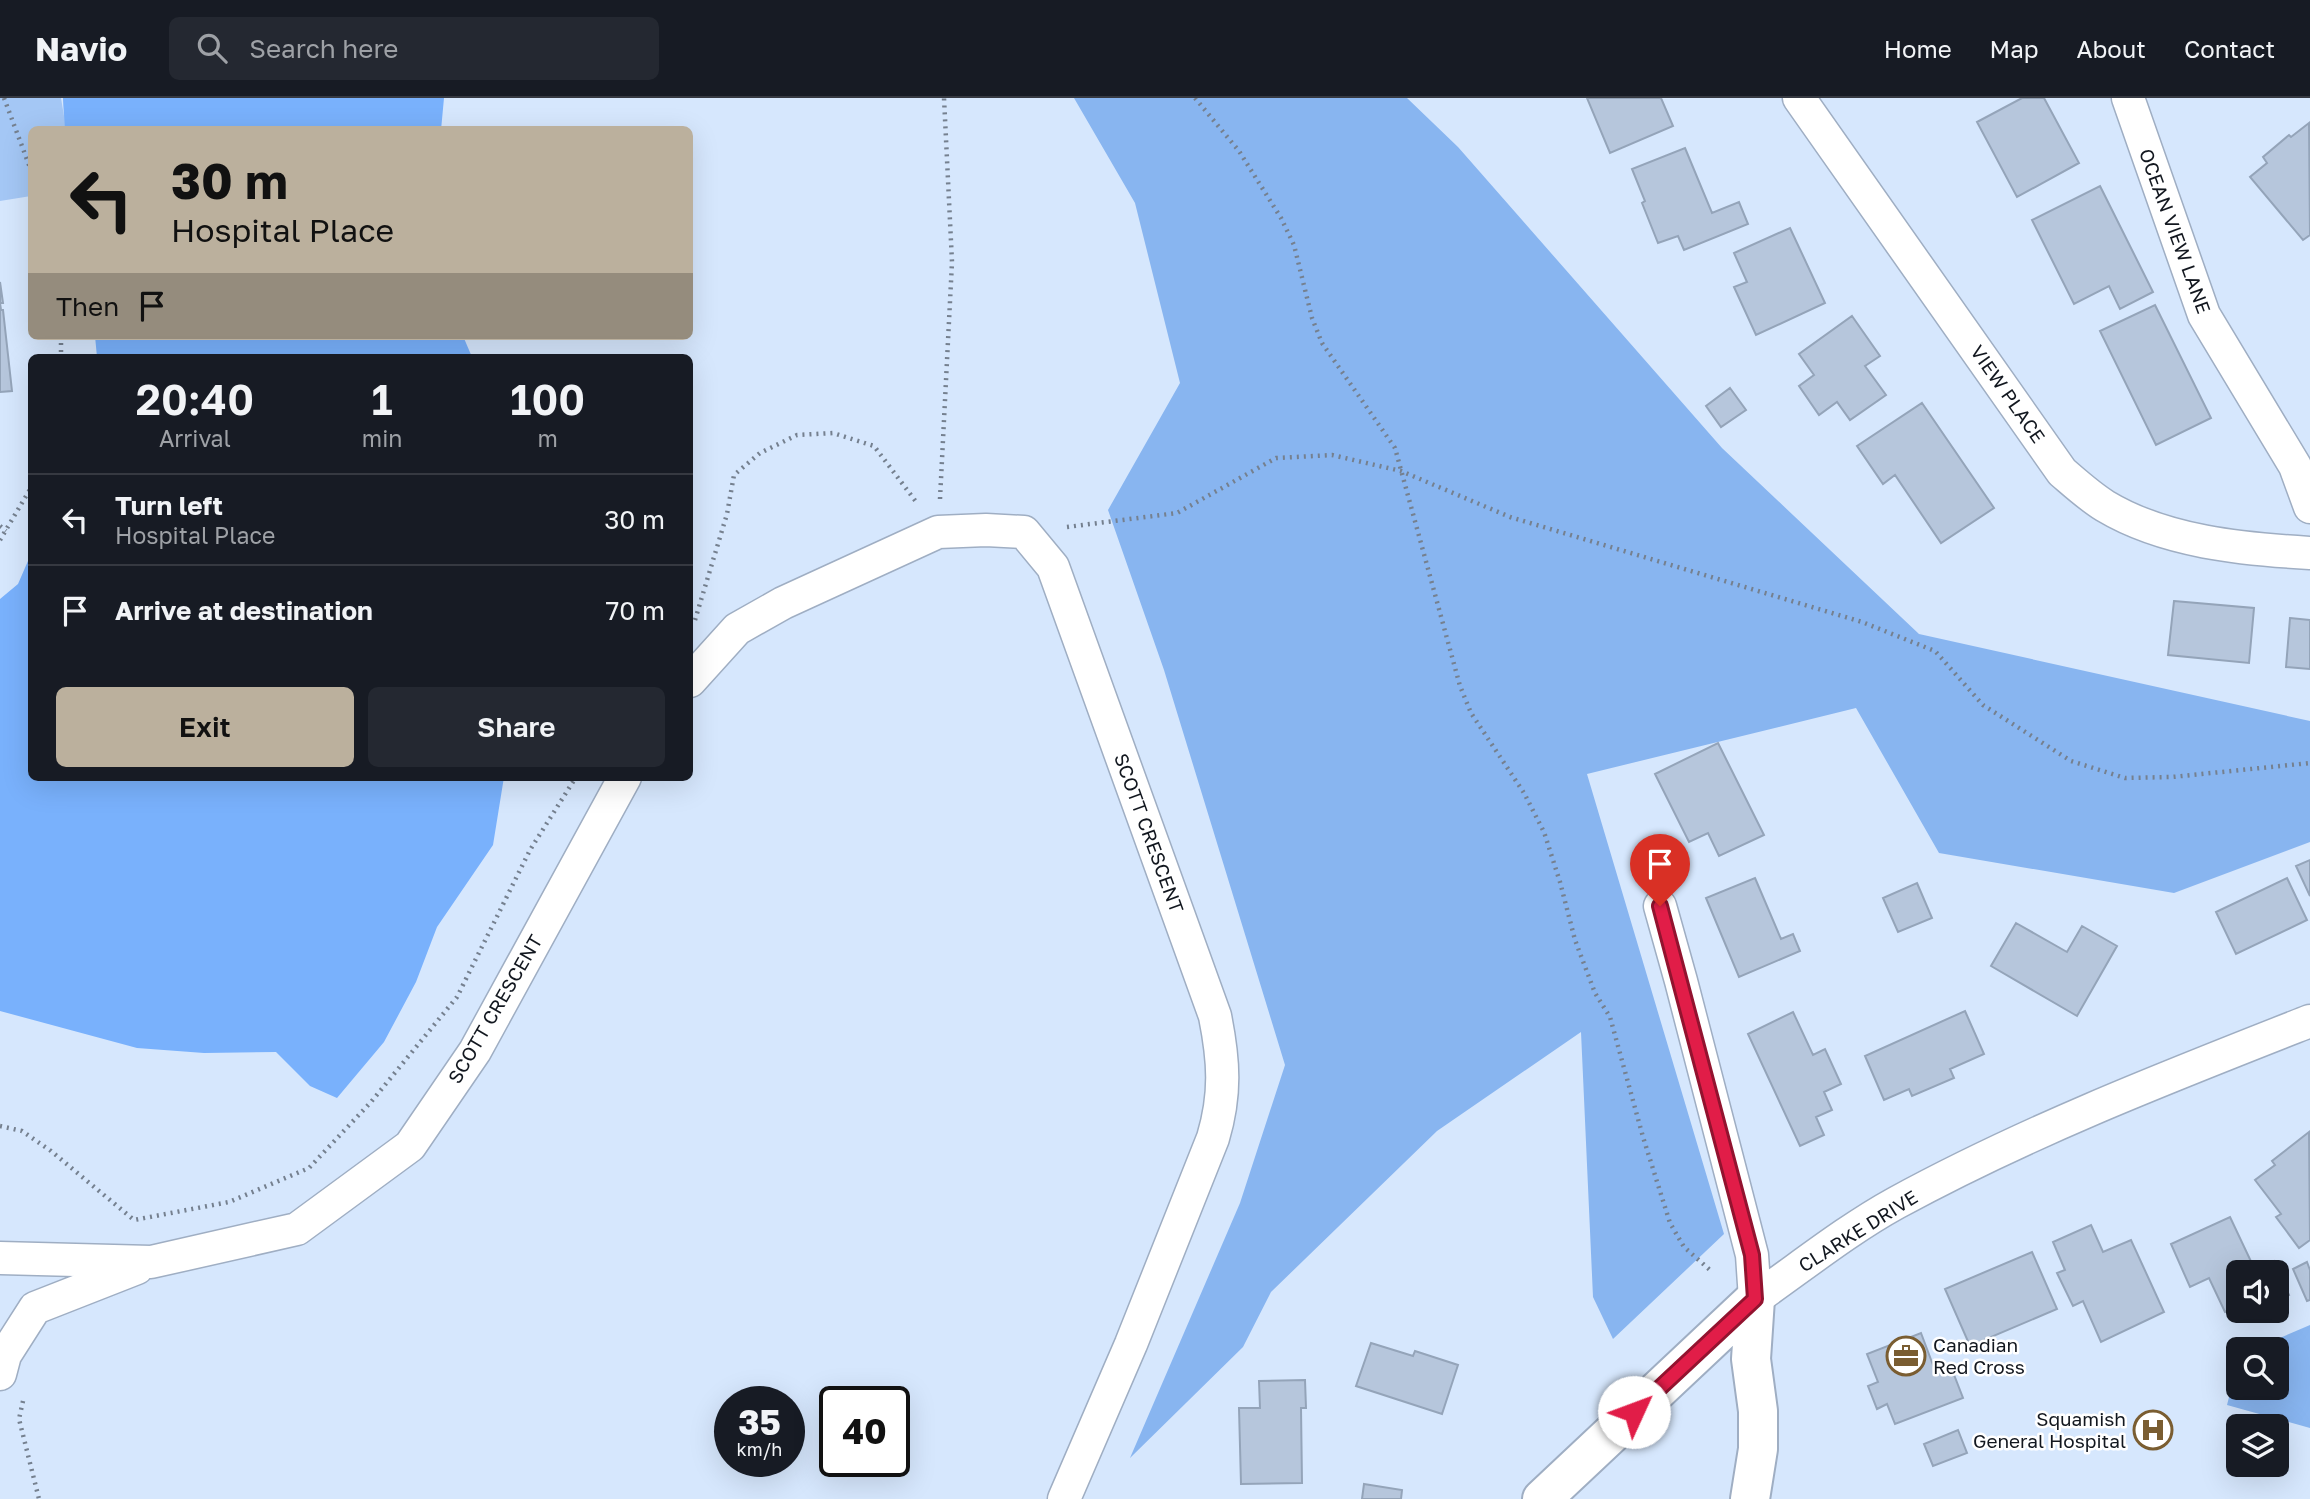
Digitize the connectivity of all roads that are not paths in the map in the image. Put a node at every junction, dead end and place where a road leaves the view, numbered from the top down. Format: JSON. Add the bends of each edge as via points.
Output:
{"nodes":[{"id":1,"x":1799,"y":98,"type":"edge"},
{"id":2,"x":2128,"y":98,"type":"edge"},
{"id":3,"x":2310,"y":507,"type":"edge"},
{"id":4,"x":2310,"y":553,"type":"edge"},
{"id":5,"x":693,"y":678,"type":"edge"},
{"id":6,"x":623,"y":781,"type":"edge"},
{"id":7,"x":1660,"y":906,"type":"dead end"},
{"id":8,"x":2310,"y":1021,"type":"edge"},
{"id":9,"x":0,"y":1258,"type":"edge"},
{"id":10,"x":151,"y":1262,"type":"junction"},
{"id":11,"x":1755,"y":1299,"type":"junction"},
{"id":12,"x":0,"y":1374,"type":"edge"},
{"id":13,"x":1065,"y":1499,"type":"edge"},
{"id":14,"x":1542,"y":1499,"type":"edge"},
{"id":15,"x":1750,"y":1499,"type":"edge"}],
"edges":[{"from":1,"to":4,"type":"street","name":"VIEW PLACE","via":[[2062,472],[2085,493],[2148,527],[2252,550]]},
{"from":2,"to":3,"type":"street","name":"OCEAN VIEW LANE","via":[[2204,315],[2295,466]]},
{"from":5,"to":13,"type":"street","name":"SCOTT CRESCENT","via":[[737,629],[938,532],[1024,532],[1053,566],[1214,1016],[1224,1082],[1213,1138]]},
{"from":6,"to":10,"type":"street","name":"SCOTT CRESCENT","via":[[475,1051],[411,1146],[298,1229]]},
{"from":7,"to":11,"type":"street","via":[[1752,1255]]},
{"from":8,"to":11,"type":"street","name":"CLARKE DRIVE","via":[[2179,1073],[1962,1170],[1894,1205]]},
{"from":9,"to":10,"type":"street","name":"SCOTT CRESCENT"},
{"from":10,"to":12,"type":"street","via":[[35,1308],[5,1355]]},
{"from":11,"to":14,"type":"street","name":"CLARKE DRIVE"},
{"from":11,"to":15,"type":"street","via":[[1751,1359],[1758,1449]]}]}
